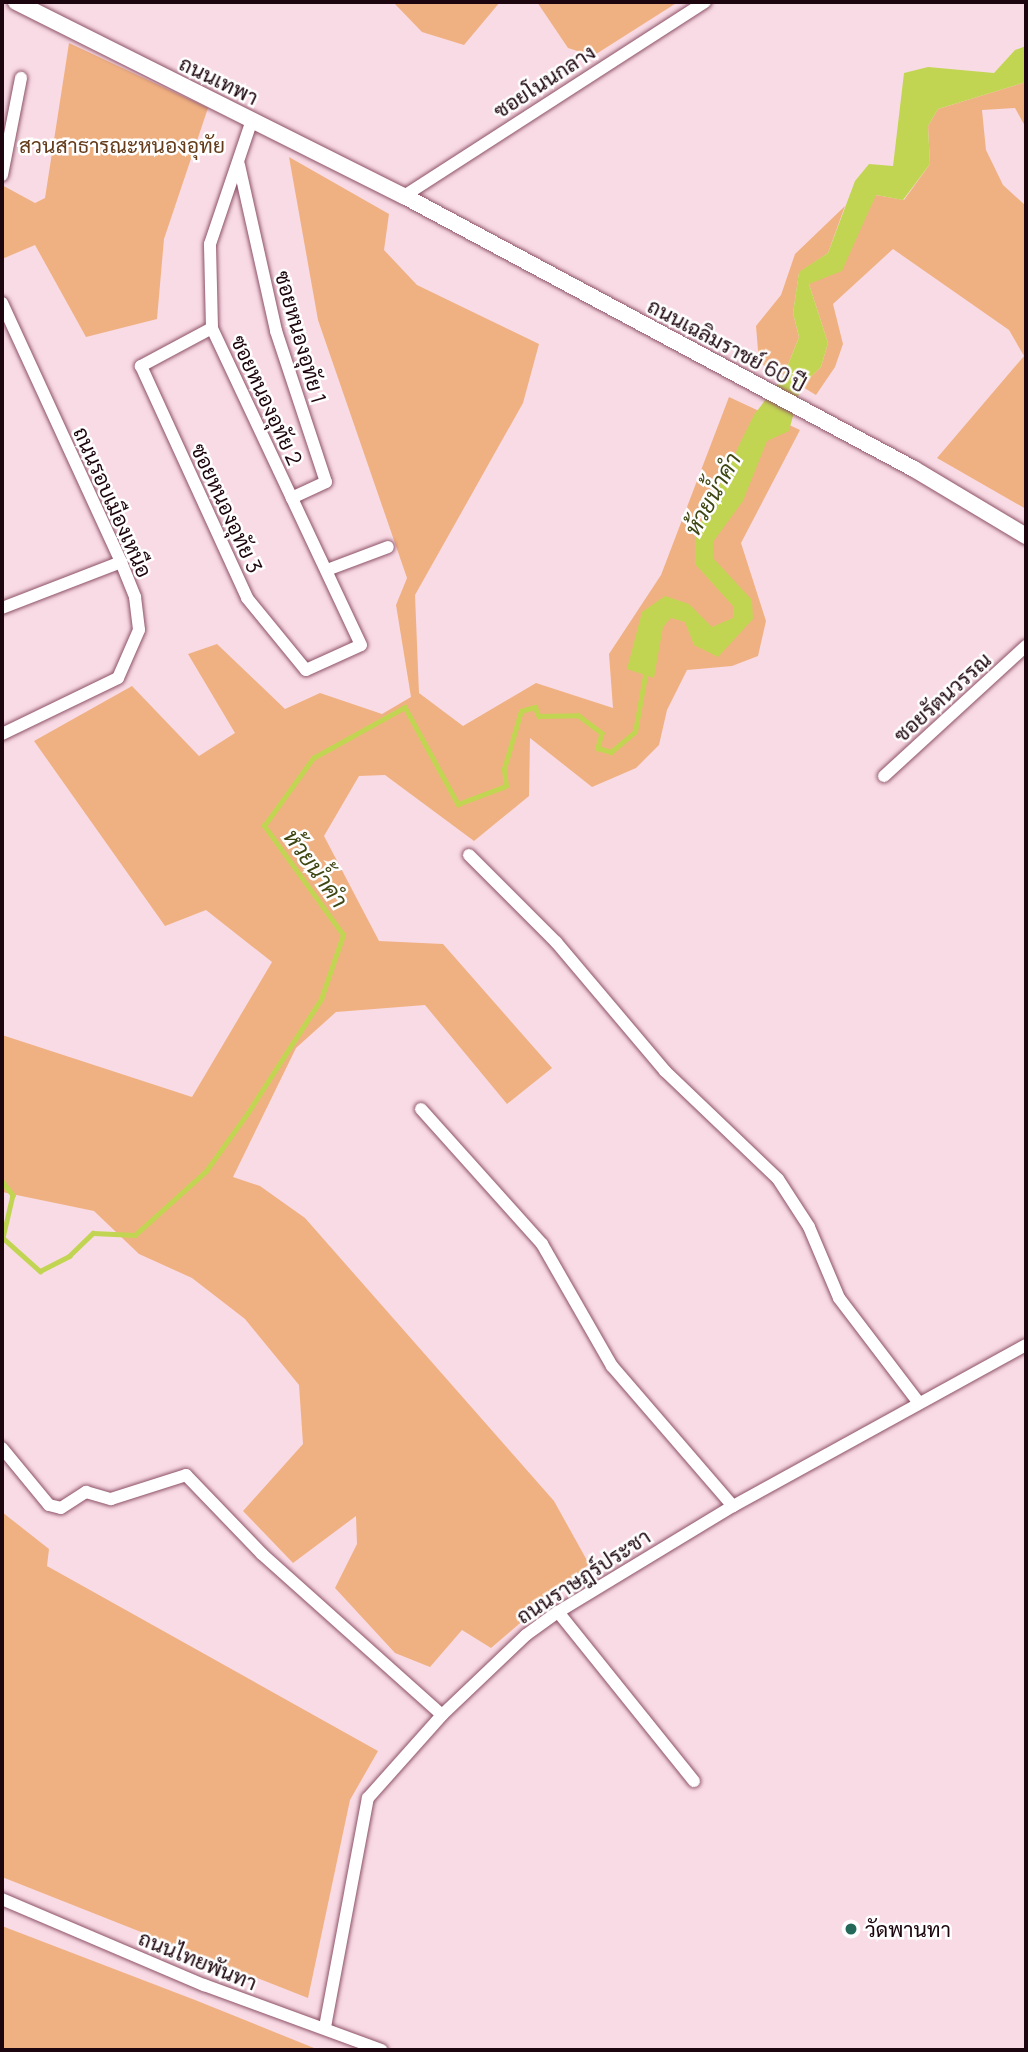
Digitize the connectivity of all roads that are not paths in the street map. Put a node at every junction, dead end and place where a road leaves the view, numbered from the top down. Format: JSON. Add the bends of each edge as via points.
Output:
{"nodes":[{"id":1,"x":705,"y":2,"type":"edge"},
{"id":2,"x":21,"y":3,"type":"edge"},
{"id":3,"x":21,"y":78,"type":"dead end"},
{"id":4,"x":253,"y":120,"type":"junction"},
{"id":5,"x":238,"y":163,"type":"junction"},
{"id":6,"x":2,"y":175,"type":"edge"},
{"id":7,"x":404,"y":196,"type":"junction"},
{"id":8,"x":2,"y":303,"type":"edge"},
{"id":9,"x":212,"y":328,"type":"junction"},
{"id":10,"x":292,"y":498,"type":"junction"},
{"id":11,"x":1026,"y":536,"type":"edge"},
{"id":12,"x":388,"y":547,"type":"dead end"},
{"id":13,"x":121,"y":562,"type":"junction"},
{"id":14,"x":327,"y":570,"type":"junction"},
{"id":15,"x":2,"y":608,"type":"edge"},
{"id":16,"x":361,"y":645,"type":"joint"},
{"id":17,"x":1026,"y":646,"type":"edge"},
{"id":18,"x":2,"y":734,"type":"edge"},
{"id":19,"x":884,"y":776,"type":"dead end"},
{"id":20,"x":469,"y":855,"type":"dead end"},
{"id":21,"x":421,"y":1109,"type":"dead end"},
{"id":22,"x":1026,"y":1345,"type":"edge"},
{"id":23,"x":919,"y":1403,"type":"junction"},
{"id":24,"x":2,"y":1448,"type":"edge"},
{"id":25,"x":733,"y":1506,"type":"junction"},
{"id":26,"x":558,"y":1612,"type":"junction"},
{"id":27,"x":442,"y":1715,"type":"junction"},
{"id":28,"x":694,"y":1781,"type":"dead end"},
{"id":29,"x":2,"y":1899,"type":"edge"},
{"id":30,"x":326,"y":2027,"type":"junction"},
{"id":31,"x":382,"y":2050,"type":"edge"}],
"edges":[{"from":1,"to":7,"type":"street","name":"ซอยโนนกลาง"},
{"from":2,"to":4,"type":"street","name":"ถนนเทพา"},
{"from":3,"to":6,"type":"street"},
{"from":4,"to":5,"type":"street","name":"ซอยหนองอุทัย 2"},
{"from":4,"to":7,"type":"street","name":"ถนนเทพา"},
{"from":5,"to":9,"type":"street","name":"ซอยหนองอุทัย 2","via":[[210,244]]},
{"from":5,"to":10,"type":"street","name":"ซอยหนองอุทัย 1","via":[[276,331],[326,482]]},
{"from":7,"to":11,"type":"street","name":"ถนนเฉลิมราชย์ 60 ปี","via":[[765,389]]},
{"from":8,"to":13,"type":"street","name":"ถนนรอบเมืองเหนือ"},
{"from":9,"to":10,"type":"street","name":"ซอยหนองอุทัย 2"},
{"from":9,"to":16,"type":"street","name":"ซอยหนองอุทัย 3","via":[[141,366],[247,598],[306,670]]},
{"from":10,"to":14,"type":"street","name":"ซอยหนองอุทัย 2"},
{"from":12,"to":14,"type":"street"},
{"from":13,"to":15,"type":"street"},
{"from":13,"to":18,"type":"street","name":"ถนนรอบเมืองเหนือ","via":[[135,597],[139,630],[118,678]]},
{"from":14,"to":16,"type":"street","name":"ซอยหนองอุทัย 2"},
{"from":17,"to":19,"type":"street","name":"ซอยรัตนวรรณ"},
{"from":20,"to":23,"type":"street","via":[[556,942],[665,1071],[778,1180],[809,1227],[839,1298]]},
{"from":21,"to":25,"type":"street","via":[[542,1244],[578,1317],[612,1366]]},
{"from":22,"to":23,"type":"street","name":"ถนนราษฎร์ประชา"},
{"from":23,"to":25,"type":"street","name":"ถนนราษฎร์ประชา"},
{"from":24,"to":27,"type":"street","via":[[49,1505],[61,1508],[86,1492],[111,1499],[186,1475],[262,1554]]},
{"from":25,"to":26,"type":"street","name":"ถนนราษฎร์ประชา"},
{"from":26,"to":27,"type":"street","name":"ถนนราษฎร์ประชา","via":[[526,1635]]},
{"from":26,"to":28,"type":"street"},
{"from":27,"to":30,"type":"street","name":"ถนนราษฎร์ประชา","via":[[368,1798]]},
{"from":29,"to":30,"type":"street","name":"ถนนไทยพันทา","via":[[204,1985]]},
{"from":30,"to":31,"type":"street","name":"ถนนไทยพันทา"}]}
